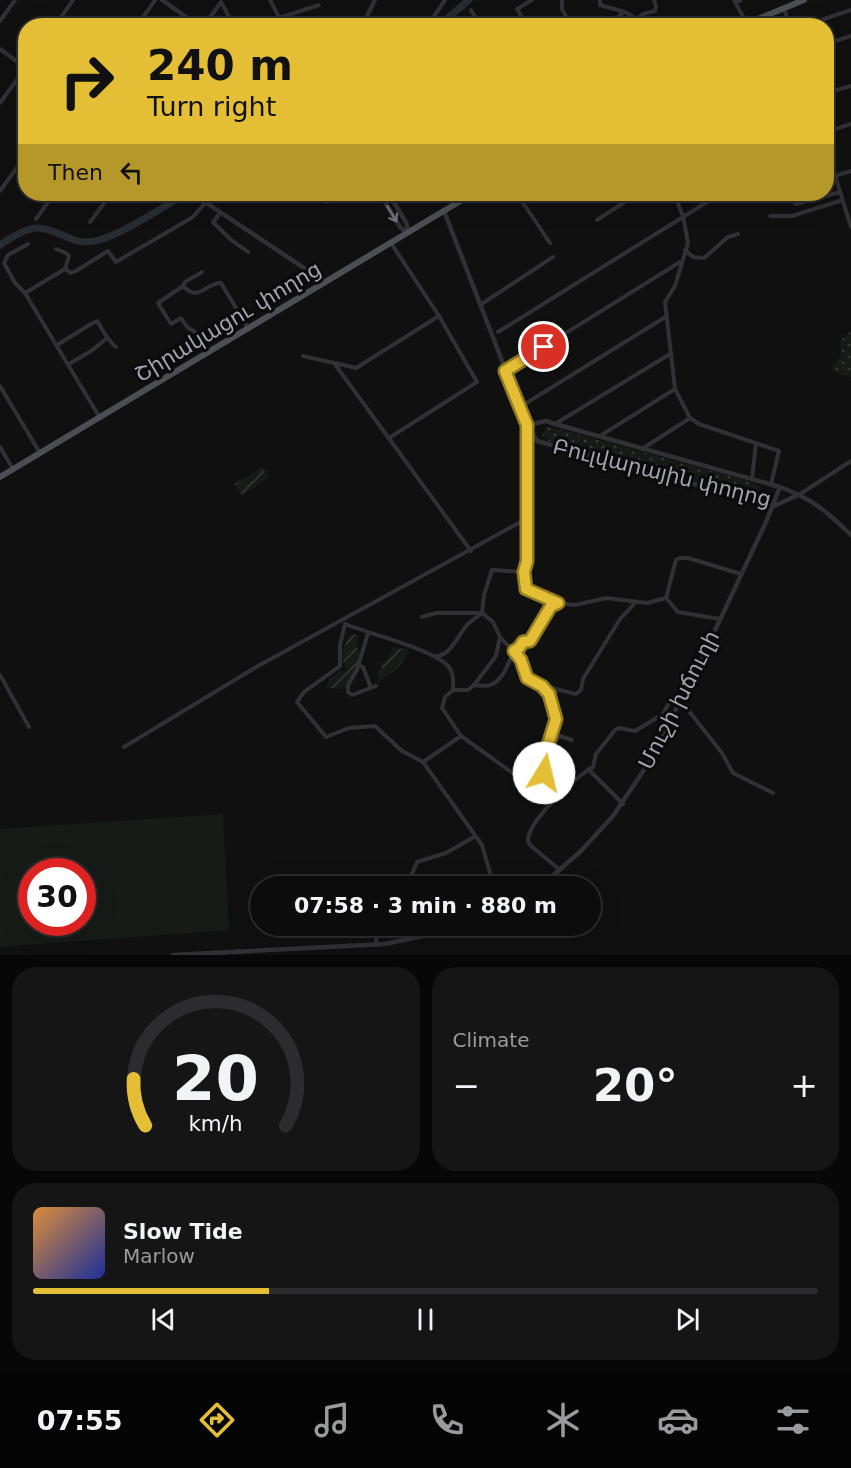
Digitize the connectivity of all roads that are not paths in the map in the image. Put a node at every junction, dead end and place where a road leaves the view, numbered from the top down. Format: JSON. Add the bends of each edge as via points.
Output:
{"nodes":[{"id":1,"x":15,"y":0,"type":"edge"},
{"id":2,"x":73,"y":0,"type":"edge"},
{"id":3,"x":155,"y":0,"type":"edge"},
{"id":4,"x":162,"y":0,"type":"edge"},
{"id":5,"x":270,"y":0,"type":"edge"},
{"id":6,"x":375,"y":0,"type":"edge"},
{"id":7,"x":445,"y":0,"type":"edge"},
{"id":8,"x":532,"y":0,"type":"edge"},
{"id":9,"x":562,"y":0,"type":"edge"},
{"id":10,"x":600,"y":0,"type":"edge"},
{"id":11,"x":654,"y":0,"type":"edge"},
{"id":12,"x":741,"y":0,"type":"edge"},
{"id":13,"x":804,"y":0,"type":"edge"},
{"id":14,"x":734,"y":1,"type":"edge"},
{"id":15,"x":787,"y":4,"type":"edge"},
{"id":16,"x":319,"y":5,"type":"dead end"},
{"id":17,"x":471,"y":10,"type":"dead end"},
{"id":18,"x":851,"y":10,"type":"edge"},
{"id":19,"x":625,"y":12,"type":"junction"},
{"id":20,"x":61,"y":18,"type":"edge"},
{"id":21,"x":143,"y":18,"type":"edge"},
{"id":22,"x":188,"y":18,"type":"edge"},
{"id":23,"x":210,"y":18,"type":"edge"},
{"id":24,"x":230,"y":18,"type":"edge"},
{"id":25,"x":279,"y":18,"type":"edge"},
{"id":26,"x":283,"y":18,"type":"edge"},
{"id":27,"x":366,"y":18,"type":"edge"},
{"id":28,"x":433,"y":18,"type":"edge"},
{"id":29,"x":476,"y":18,"type":"edge"},
{"id":30,"x":522,"y":18,"type":"edge"},
{"id":31,"x":567,"y":18,"type":"edge"},
{"id":32,"x":618,"y":18,"type":"edge"},
{"id":33,"x":636,"y":18,"type":"edge"},
{"id":34,"x":639,"y":18,"type":"edge"},
{"id":35,"x":741,"y":18,"type":"edge"},
{"id":36,"x":756,"y":18,"type":"edge"},
{"id":37,"x":828,"y":18,"type":"edge"},
{"id":38,"x":0,"y":21,"type":"edge"},
{"id":39,"x":851,"y":36,"type":"edge"},
{"id":40,"x":834,"y":42,"type":"edge"},
{"id":41,"x":0,"y":49,"type":"edge"},
{"id":42,"x":18,"y":63,"type":"edge"},
{"id":43,"x":18,"y":78,"type":"edge"},
{"id":44,"x":851,"y":86,"type":"edge"},
{"id":45,"x":834,"y":91,"type":"edge"},
{"id":46,"x":0,"y":103,"type":"edge"},
{"id":47,"x":851,"y":124,"type":"edge"},
{"id":48,"x":834,"y":129,"type":"edge"},
{"id":49,"x":18,"y":166,"type":"edge"},
{"id":50,"x":834,"y":170,"type":"edge"},
{"id":51,"x":851,"y":171,"type":"edge"},
{"id":52,"x":836,"y":176,"type":"junction"},
{"id":53,"x":0,"y":190,"type":"edge"},
{"id":54,"x":840,"y":192,"type":"junction"},
{"id":55,"x":834,"y":194,"type":"edge"},
{"id":56,"x":843,"y":200,"type":"junction"},
{"id":57,"x":49,"y":201,"type":"edge"},
{"id":58,"x":106,"y":201,"type":"edge"},
{"id":59,"x":202,"y":201,"type":"edge"},
{"id":60,"x":384,"y":201,"type":"edge"},
{"id":61,"x":393,"y":201,"type":"edge"},
{"id":62,"x":460,"y":201,"type":"edge"},
{"id":63,"x":522,"y":201,"type":"edge"},
{"id":64,"x":626,"y":201,"type":"edge"},
{"id":65,"x":677,"y":201,"type":"edge"},
{"id":66,"x":708,"y":201,"type":"edge"},
{"id":67,"x":793,"y":201,"type":"edge"},
{"id":68,"x":807,"y":201,"type":"edge"},
{"id":69,"x":205,"y":203,"type":"junction"},
{"id":70,"x":444,"y":211,"type":"junction"},
{"id":71,"x":220,"y":213,"type":"junction"},
{"id":72,"x":683,"y":216,"type":"junction"},
{"id":73,"x":770,"y":216,"type":"dead end"},
{"id":74,"x":36,"y":219,"type":"dead end"},
{"id":75,"x":597,"y":220,"type":"dead end"},
{"id":76,"x":90,"y":222,"type":"dead end"},
{"id":77,"x":851,"y":227,"type":"edge"},
{"id":78,"x":407,"y":232,"type":"junction"},
{"id":79,"x":738,"y":234,"type":"dead end"},
{"id":80,"x":391,"y":243,"type":"junction"},
{"id":81,"x":550,"y":243,"type":"dead end"},
{"id":82,"x":28,"y":244,"type":"dead end"},
{"id":83,"x":56,"y":249,"type":"dead end"},
{"id":84,"x":685,"y":250,"type":"junction"},
{"id":85,"x":248,"y":252,"type":"dead end"},
{"id":86,"x":553,"y":257,"type":"dead end"},
{"id":87,"x":681,"y":262,"type":"junction"},
{"id":88,"x":65,"y":269,"type":"junction"},
{"id":89,"x":202,"y":272,"type":"dead end"},
{"id":90,"x":325,"y":282,"type":"junction"},
{"id":91,"x":183,"y":286,"type":"junction"},
{"id":92,"x":25,"y":293,"type":"junction"},
{"id":93,"x":480,"y":305,"type":"junction"},
{"id":94,"x":439,"y":316,"type":"junction"},
{"id":95,"x":667,"y":316,"type":"junction"},
{"id":96,"x":248,"y":328,"type":"junction"},
{"id":97,"x":498,"y":332,"type":"dead end"},
{"id":98,"x":106,"y":339,"type":"junction"},
{"id":99,"x":57,"y":345,"type":"junction"},
{"id":100,"x":116,"y":347,"type":"dead end"},
{"id":101,"x":207,"y":353,"type":"junction"},
{"id":102,"x":670,"y":354,"type":"junction"},
{"id":103,"x":303,"y":356,"type":"dead end"},
{"id":104,"x":334,"y":363,"type":"junction"},
{"id":105,"x":69,"y":364,"type":"junction"},
{"id":106,"x":505,"y":371,"type":"junction"},
{"id":107,"x":0,"y":386,"type":"edge"},
{"id":108,"x":675,"y":389,"type":"junction"},
{"id":109,"x":519,"y":407,"type":"junction"},
{"id":110,"x":101,"y":418,"type":"junction"},
{"id":111,"x":690,"y":418,"type":"junction"},
{"id":112,"x":555,"y":424,"type":"junction"},
{"id":113,"x":527,"y":425,"type":"junction"},
{"id":114,"x":598,"y":437,"type":"junction"},
{"id":115,"x":389,"y":438,"type":"junction"},
{"id":116,"x":756,"y":443,"type":"junction"},
{"id":117,"x":0,"y":447,"type":"edge"},
{"id":118,"x":642,"y":449,"type":"junction"},
{"id":119,"x":40,"y":453,"type":"junction"},
{"id":120,"x":851,"y":461,"type":"edge"},
{"id":121,"x":13,"y":470,"type":"junction"},
{"id":122,"x":0,"y":477,"type":"edge"},
{"id":123,"x":752,"y":479,"type":"junction"},
{"id":124,"x":771,"y":484,"type":"junction"},
{"id":125,"x":780,"y":487,"type":"junction"},
{"id":126,"x":800,"y":494,"type":"junction"},
{"id":127,"x":774,"y":506,"type":"junction"},
{"id":128,"x":526,"y":519,"type":"junction"},
{"id":129,"x":851,"y":535,"type":"edge"},
{"id":130,"x":471,"y":551,"type":"junction"},
{"id":131,"x":524,"y":572,"type":"junction"},
{"id":132,"x":741,"y":574,"type":"junction"},
{"id":133,"x":666,"y":598,"type":"junction"},
{"id":134,"x":636,"y":602,"type":"junction"},
{"id":135,"x":558,"y":603,"type":"junction"},
{"id":136,"x":482,"y":613,"type":"junction"},
{"id":137,"x":422,"y":617,"type":"dead end"},
{"id":138,"x":720,"y":619,"type":"junction"},
{"id":139,"x":345,"y":622,"type":"junction"},
{"id":140,"x":368,"y":633,"type":"junction"},
{"id":141,"x":500,"y":637,"type":"junction"},
{"id":142,"x":514,"y":651,"type":"junction"},
{"id":143,"x":433,"y":656,"type":"junction"},
{"id":144,"x":358,"y":665,"type":"junction"},
{"id":145,"x":0,"y":675,"type":"edge"},
{"id":146,"x":2,"y":684,"type":"edge"},
{"id":147,"x":474,"y":686,"type":"junction"},
{"id":148,"x":542,"y":686,"type":"junction"},
{"id":149,"x":453,"y":690,"type":"junction"},
{"id":150,"x":556,"y":690,"type":"junction"},
{"id":151,"x":681,"y":701,"type":"junction"},
{"id":152,"x":552,"y":705,"type":"junction"},
{"id":153,"x":554,"y":724,"type":"junction"},
{"id":154,"x":29,"y":727,"type":"dead end"},
{"id":155,"x":461,"y":736,"type":"junction"},
{"id":156,"x":563,"y":737,"type":"junction"},
{"id":157,"x":572,"y":740,"type":"dead end"},
{"id":158,"x":124,"y":747,"type":"dead end"},
{"id":159,"x":549,"y":747,"type":"junction"},
{"id":160,"x":423,"y":762,"type":"junction"},
{"id":161,"x":588,"y":769,"type":"junction"},
{"id":162,"x":539,"y":783,"type":"junction"},
{"id":163,"x":568,"y":787,"type":"junction"},
{"id":164,"x":773,"y":793,"type":"dead end"},
{"id":165,"x":623,"y":804,"type":"junction"},
{"id":166,"x":474,"y":837,"type":"junction"},
{"id":167,"x":560,"y":871,"type":"junction"},
{"id":168,"x":411,"y":876,"type":"edge"},
{"id":169,"x":491,"y":876,"type":"edge"},
{"id":170,"x":554,"y":876,"type":"edge"},
{"id":171,"x":377,"y":936,"type":"edge"},
{"id":172,"x":428,"y":936,"type":"edge"},
{"id":173,"x":376,"y":945,"type":"junction"},
{"id":174,"x":173,"y":955,"type":"edge"}],
"edges":[{"from":1,"to":38,"type":"street"},
{"from":2,"to":20,"type":"street"},
{"from":3,"to":21,"type":"street"},
{"from":4,"to":22,"type":"street"},
{"from":5,"to":25,"type":"street"},
{"from":6,"to":27,"type":"street"},
{"from":7,"to":28,"type":"street"},
{"from":8,"to":30,"type":"street","via":[[517,9]]},
{"from":9,"to":31,"type":"street"},
{"from":10,"to":19,"type":"street","via":[[600,5]]},
{"from":11,"to":34,"type":"street","via":[[655,11]]},
{"from":12,"to":14,"type":"street"},
{"from":13,"to":15,"type":"main road"},
{"from":14,"to":35,"type":"street"},
{"from":15,"to":36,"type":"main road"},
{"from":16,"to":26,"type":"street"},
{"from":17,"to":29,"type":"street"},
{"from":18,"to":37,"type":"street"},
{"from":19,"to":32,"type":"street"},
{"from":19,"to":33,"type":"street"},
{"from":23,"to":24,"type":"street","via":[[221,2]]},
{"from":39,"to":40,"type":"street"},
{"from":41,"to":42,"type":"street"},
{"from":43,"to":46,"type":"street"},
{"from":44,"to":45,"type":"street"},
{"from":47,"to":48,"type":"street"},
{"from":49,"to":53,"type":"street"},
{"from":50,"to":52,"type":"street"},
{"from":51,"to":52,"type":"street"},
{"from":52,"to":54,"type":"street"},
{"from":54,"to":55,"type":"street"},
{"from":54,"to":56,"type":"street"},
{"from":56,"to":73,"type":"street","via":[[792,216]]},
{"from":56,"to":77,"type":"street"},
{"from":57,"to":74,"type":"street"},
{"from":58,"to":76,"type":"street"},
{"from":59,"to":69,"type":"street"},
{"from":60,"to":78,"type":"street","one_way":true},
{"from":61,"to":78,"type":"street","via":[[407,224]]},
{"from":62,"to":70,"type":"main road","name":"Շիրակացու փողոց"},
{"from":63,"to":81,"type":"street"},
{"from":64,"to":75,"type":"street"},
{"from":65,"to":72,"type":"street"},
{"from":66,"to":72,"type":"street"},
{"from":67,"to":68,"type":"street"},
{"from":69,"to":71,"type":"street"},
{"from":69,"to":88,"type":"street","via":[[193,217],[116,262],[108,251],[76,271]]},
{"from":70,"to":78,"type":"main road","name":"Շիրակացու փողոց"},
{"from":70,"to":93,"type":"street"},
{"from":71,"to":85,"type":"street","via":[[213,222]]},
{"from":71,"to":90,"type":"street"},
{"from":72,"to":84,"type":"street","via":[[688,243]]},
{"from":72,"to":97,"type":"street"},
{"from":78,"to":80,"type":"main road","name":"Շիրակացու փողոց"},
{"from":79,"to":84,"type":"street","via":[[728,237],[704,258],[693,257]]},
{"from":80,"to":90,"type":"main road","name":"Շիրակացու փողոց"},
{"from":80,"to":94,"type":"street"},
{"from":82,"to":92,"type":"street","via":[[8,255],[4,263]]},
{"from":83,"to":88,"type":"street","via":[[69,256]]},
{"from":84,"to":87,"type":"street"},
{"from":86,"to":93,"type":"street"},
{"from":87,"to":95,"type":"street","via":[[675,286],[665,302]]},
{"from":87,"to":106,"type":"street"},
{"from":88,"to":92,"type":"street"},
{"from":89,"to":91,"type":"street"},
{"from":90,"to":96,"type":"main road","name":"Շիրակացու փողոց"},
{"from":91,"to":96,"type":"street","via":[[198,294],[221,283]]},
{"from":91,"to":101,"type":"street","via":[[158,303],[171,324],[182,318]]},
{"from":92,"to":99,"type":"street"},
{"from":93,"to":106,"type":"street"},
{"from":94,"to":104,"type":"street","via":[[357,368]]},
{"from":94,"to":115,"type":"street","via":[[477,381]]},
{"from":95,"to":102,"type":"street"},
{"from":95,"to":109,"type":"street"},
{"from":96,"to":101,"type":"main road","name":"Շիրակացու փողոց"},
{"from":98,"to":99,"type":"street","via":[[97,321]]},
{"from":98,"to":100,"type":"street"},
{"from":98,"to":105,"type":"street"},
{"from":99,"to":105,"type":"street"},
{"from":101,"to":110,"type":"main road","name":"Շիրակացու փողոց"},
{"from":102,"to":108,"type":"street"},
{"from":102,"to":112,"type":"street"},
{"from":103,"to":104,"type":"street"},
{"from":104,"to":115,"type":"street"},
{"from":105,"to":110,"type":"street"},
{"from":106,"to":109,"type":"street"},
{"from":107,"to":119,"type":"street"},
{"from":108,"to":111,"type":"street"},
{"from":108,"to":114,"type":"street"},
{"from":109,"to":113,"type":"street"},
{"from":110,"to":119,"type":"main road","name":"Շիրակացու փողոց"},
{"from":111,"to":116,"type":"street"},
{"from":111,"to":118,"type":"street"},
{"from":112,"to":113,"type":"street","name":"Բուլվարային փողոց"},
{"from":112,"to":114,"type":"street","name":"Բուլվարային փողոց"},
{"from":113,"to":127,"type":"street","name":"Բուլվարային փողոց","via":[[537,441]]},
{"from":113,"to":128,"type":"street"},
{"from":114,"to":118,"type":"street","name":"Բուլվարային փողոց"},
{"from":115,"to":130,"type":"street"},
{"from":116,"to":123,"type":"street"},
{"from":116,"to":124,"type":"street","via":[[779,451]]},
{"from":117,"to":121,"type":"street"},
{"from":118,"to":123,"type":"street","name":"Բուլվարային փողոց"},
{"from":119,"to":121,"type":"main road","name":"Շիրակացու փողոց"},
{"from":120,"to":126,"type":"street"},
{"from":121,"to":122,"type":"main road","name":"Շիրակացու փողոց"},
{"from":123,"to":124,"type":"street","name":"Բուլվարային փողոց"},
{"from":124,"to":125,"type":"street","name":"Բուլվարային փողոց"},
{"from":125,"to":126,"type":"street","name":"Բուլվարային փողոց"},
{"from":125,"to":127,"type":"street","name":"Մուշի խճուղի"},
{"from":126,"to":127,"type":"street","name":"Բուլվարային փողոց"},
{"from":126,"to":129,"type":"street","name":"Բուլվարային փողոց","via":[[822,507]]},
{"from":127,"to":132,"type":"street","name":"Մուշի խճուղի"},
{"from":128,"to":130,"type":"street"},
{"from":128,"to":131,"type":"street"},
{"from":130,"to":139,"type":"street"},
{"from":131,"to":135,"type":"street","via":[[526,589]]},
{"from":131,"to":136,"type":"street","via":[[492,570]]},
{"from":132,"to":133,"type":"street","via":[[680,558],[676,560]]},
{"from":132,"to":138,"type":"street","name":"Մուշի խճուղի"},
{"from":133,"to":134,"type":"street"},
{"from":133,"to":138,"type":"street","via":[[678,612]]},
{"from":134,"to":135,"type":"street","via":[[606,598],[575,605]]},
{"from":134,"to":150,"type":"street","via":[[620,619],[579,693]]},
{"from":135,"to":142,"type":"street","via":[[551,606],[530,641]]},
{"from":136,"to":137,"type":"street","via":[[436,613]]},
{"from":136,"to":141,"type":"street"},
{"from":136,"to":143,"type":"street","via":[[446,653]]},
{"from":138,"to":151,"type":"street","name":"Մուշի խճուղի"},
{"from":139,"to":140,"type":"street"},
{"from":139,"to":158,"type":"street","via":[[258,666]]},
{"from":139,"to":160,"type":"street","via":[[340,666],[304,692],[297,702],[326,737],[349,728],[375,726],[402,751]]},
{"from":140,"to":143,"type":"street"},
{"from":140,"to":144,"type":"street"},
{"from":141,"to":142,"type":"street"},
{"from":141,"to":147,"type":"street","via":[[496,656]]},
{"from":142,"to":147,"type":"street","via":[[497,680],[490,686]]},
{"from":142,"to":148,"type":"street","via":[[527,678]]},
{"from":143,"to":149,"type":"street","via":[[448,666],[453,675]]},
{"from":144,"to":144,"type":"street","via":[[363,667],[373,687],[352,695],[348,685]]},
{"from":145,"to":146,"type":"street"},
{"from":146,"to":154,"type":"street"},
{"from":147,"to":149,"type":"street"},
{"from":148,"to":150,"type":"street"},
{"from":148,"to":152,"type":"street"},
{"from":149,"to":155,"type":"street","via":[[442,708]]},
{"from":150,"to":152,"type":"street"},
{"from":151,"to":161,"type":"street","via":[[674,699],[663,714],[635,731],[615,730]]},
{"from":151,"to":164,"type":"street","via":[[733,773]]},
{"from":151,"to":165,"type":"street","name":"Մուշի խճուղի"},
{"from":152,"to":153,"type":"street"},
{"from":153,"to":156,"type":"street"},
{"from":153,"to":159,"type":"street"},
{"from":155,"to":160,"type":"street"},
{"from":155,"to":162,"type":"street","via":[[521,779]]},
{"from":156,"to":157,"type":"street"},
{"from":156,"to":159,"type":"street"},
{"from":159,"to":162,"type":"street"},
{"from":160,"to":166,"type":"street"},
{"from":161,"to":163,"type":"street"},
{"from":161,"to":165,"type":"street"},
{"from":162,"to":163,"type":"street"},
{"from":163,"to":167,"type":"street","via":[[543,812],[528,836],[531,846]]},
{"from":165,"to":167,"type":"street","name":"Մուշի խճուղի"},
{"from":166,"to":168,"type":"street","via":[[446,853],[417,862]]},
{"from":166,"to":169,"type":"street","via":[[482,845]]},
{"from":167,"to":170,"type":"street","name":"Մուշի խճուղի"},
{"from":171,"to":173,"type":"street"},
{"from":172,"to":173,"type":"street"},
{"from":173,"to":174,"type":"street"}]}
